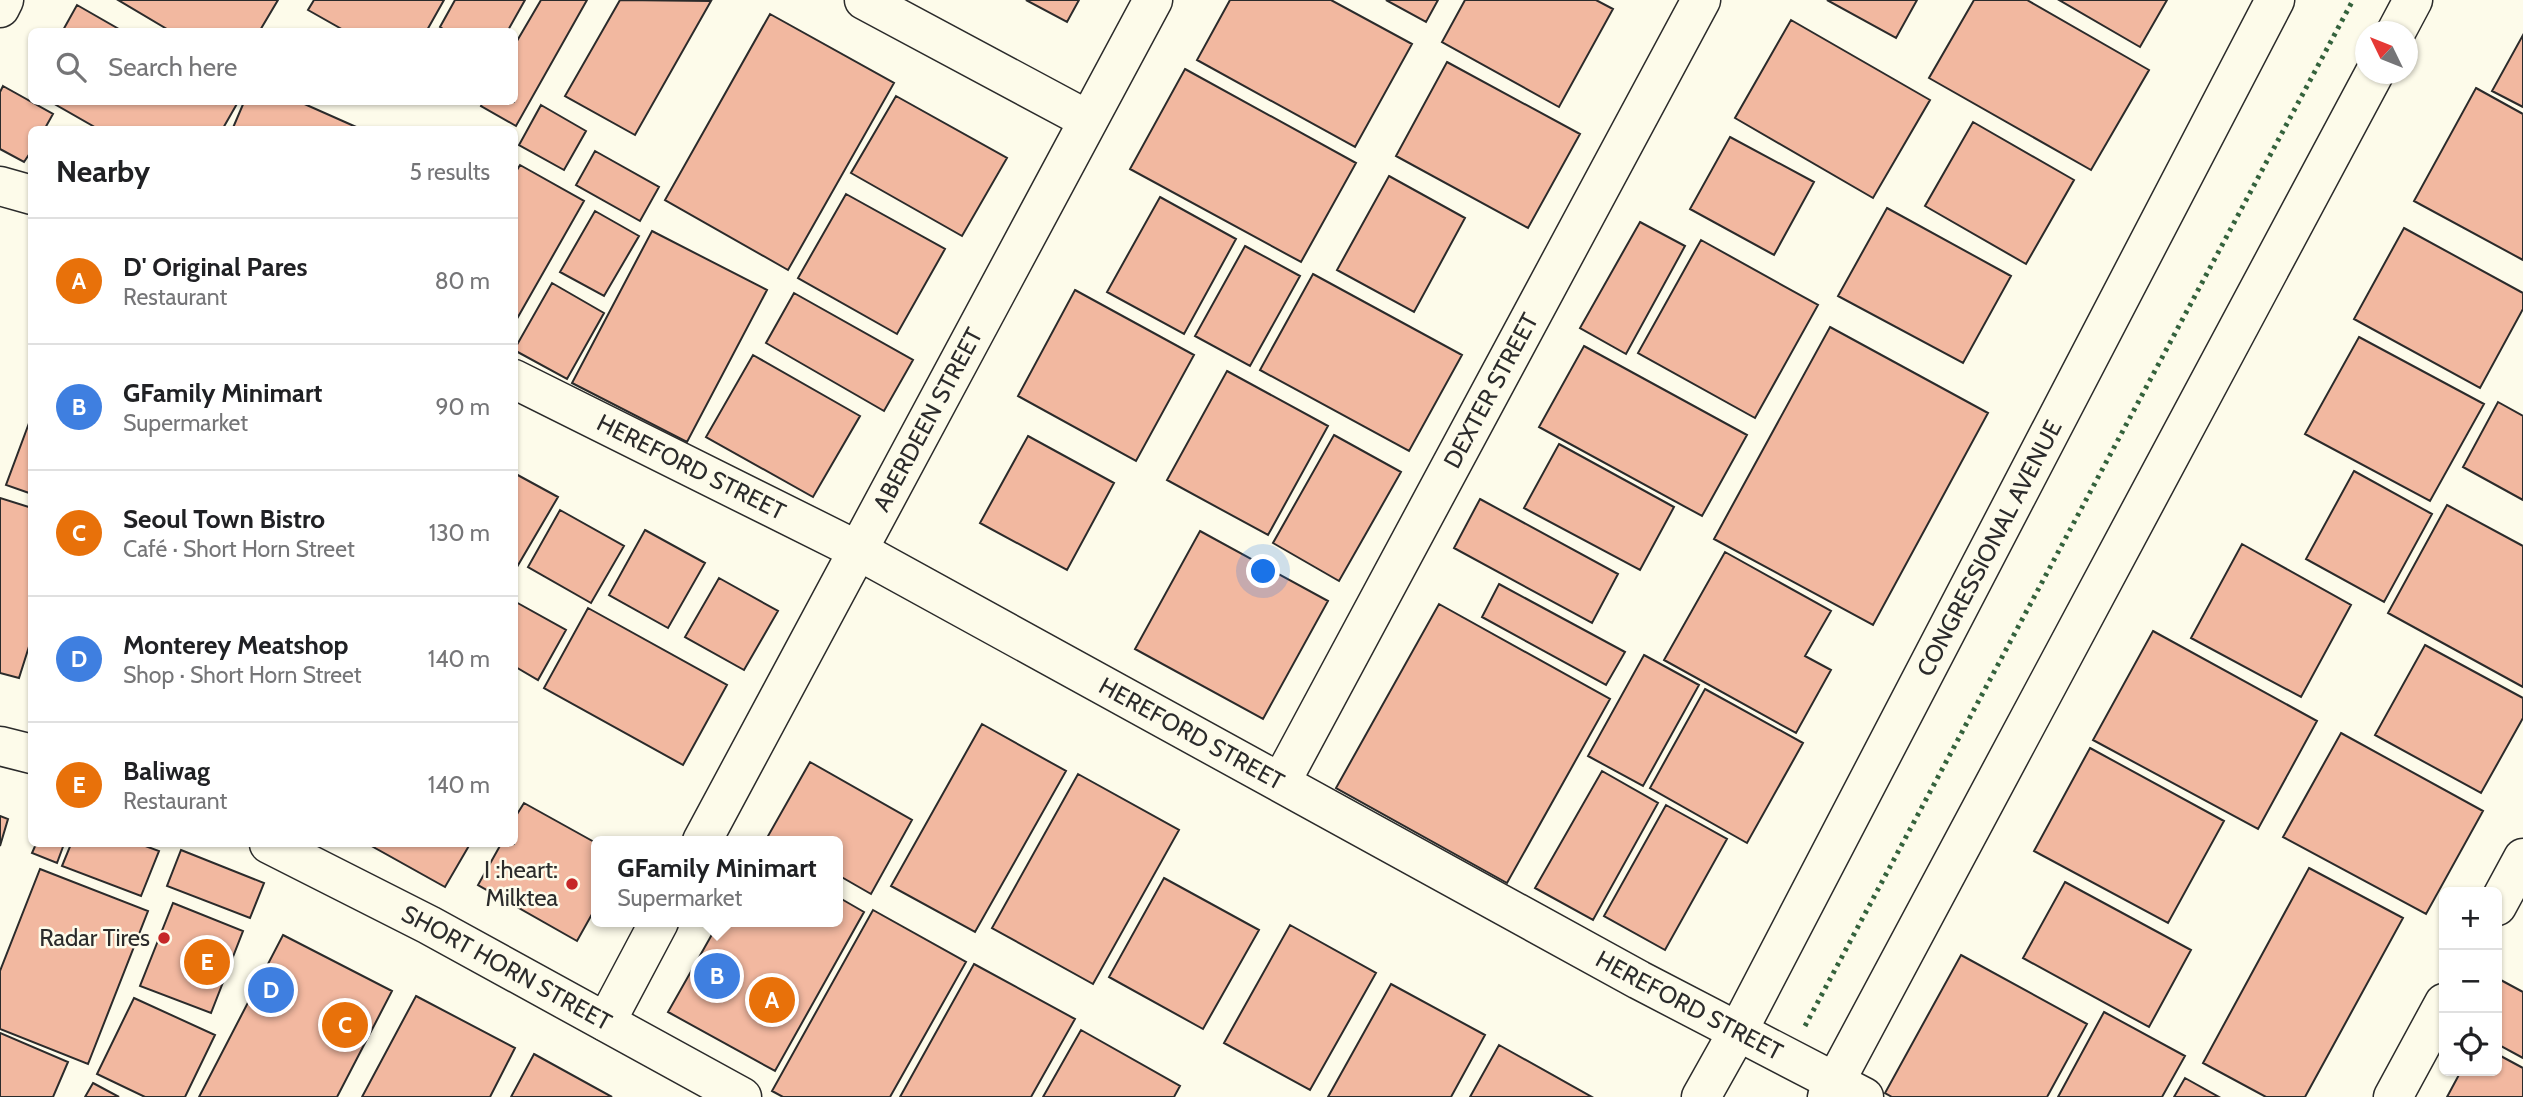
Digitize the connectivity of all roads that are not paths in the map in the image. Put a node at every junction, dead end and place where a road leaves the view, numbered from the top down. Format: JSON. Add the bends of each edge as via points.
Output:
{"nodes":[{"id":1,"x":4,"y":0,"type":"edge"},
{"id":2,"x":864,"y":0,"type":"edge"},
{"id":3,"x":1153,"y":0,"type":"edge"},
{"id":4,"x":1701,"y":0,"type":"edge"},
{"id":5,"x":2275,"y":0,"type":"edge"},
{"id":6,"x":2413,"y":0,"type":"edge"},
{"id":7,"x":0,"y":8,"type":"edge"},
{"id":8,"x":2402,"y":21,"type":"edge"},
{"id":9,"x":2369,"y":84,"type":"edge"},
{"id":10,"x":1088,"y":120,"type":"junction"},
{"id":11,"x":0,"y":186,"type":"edge"},
{"id":12,"x":28,"y":194,"type":"edge"},
{"id":13,"x":518,"y":381,"type":"edge"},
{"id":14,"x":859,"y":551,"type":"junction"},
{"id":15,"x":0,"y":746,"type":"edge"},
{"id":16,"x":28,"y":753,"type":"edge"},
{"id":17,"x":1281,"y":782,"type":"junction"},
{"id":18,"x":705,"y":836,"type":"edge"},
{"id":19,"x":275,"y":847,"type":"edge"},
{"id":20,"x":2523,"y":858,"type":"edge"},
{"id":21,"x":2502,"y":897,"type":"edge"},
{"id":22,"x":656,"y":927,"type":"edge"},
{"id":23,"x":2439,"y":1012,"type":"edge"},
{"id":24,"x":606,"y":1022,"type":"junction"},
{"id":25,"x":1738,"y":1031,"type":"junction"},
{"id":26,"x":1842,"y":1092,"type":"edge"},
{"id":27,"x":742,"y":1097,"type":"edge"},
{"id":28,"x":1701,"y":1097,"type":"edge"},
{"id":29,"x":2393,"y":1097,"type":"edge"}],
"edges":[{"from":1,"to":7,"type":"street"},
{"from":2,"to":10,"type":"street"},
{"from":3,"to":10,"type":"street","name":"ABERDEEN STREET"},
{"from":4,"to":17,"type":"street","name":"DEXTER STREET"},
{"from":5,"to":25,"type":"street","name":"CONGRESSIONAL AVENUE"},
{"from":6,"to":8,"type":"street"},
{"from":9,"to":26,"type":"street"},
{"from":10,"to":14,"type":"street","name":"ABERDEEN STREET"},
{"from":11,"to":12,"type":"street"},
{"from":13,"to":14,"type":"street","name":"HEREFORD STREET"},
{"from":14,"to":17,"type":"street","name":"HEREFORD STREET"},
{"from":14,"to":18,"type":"street","name":"ABERDEEN STREET"},
{"from":15,"to":16,"type":"street"},
{"from":17,"to":25,"type":"street","name":"HEREFORD STREET"},
{"from":19,"to":24,"type":"street","name":"SHORT HORN STREET"},
{"from":20,"to":21,"type":"street"},
{"from":22,"to":24,"type":"street"},
{"from":23,"to":29,"type":"street"},
{"from":24,"to":27,"type":"street","name":"SHORT HORN STREET"},
{"from":25,"to":26,"type":"street","name":"HEREFORD STREET"},
{"from":25,"to":28,"type":"street","name":"CONGRESSIONAL AVENUE"}]}
